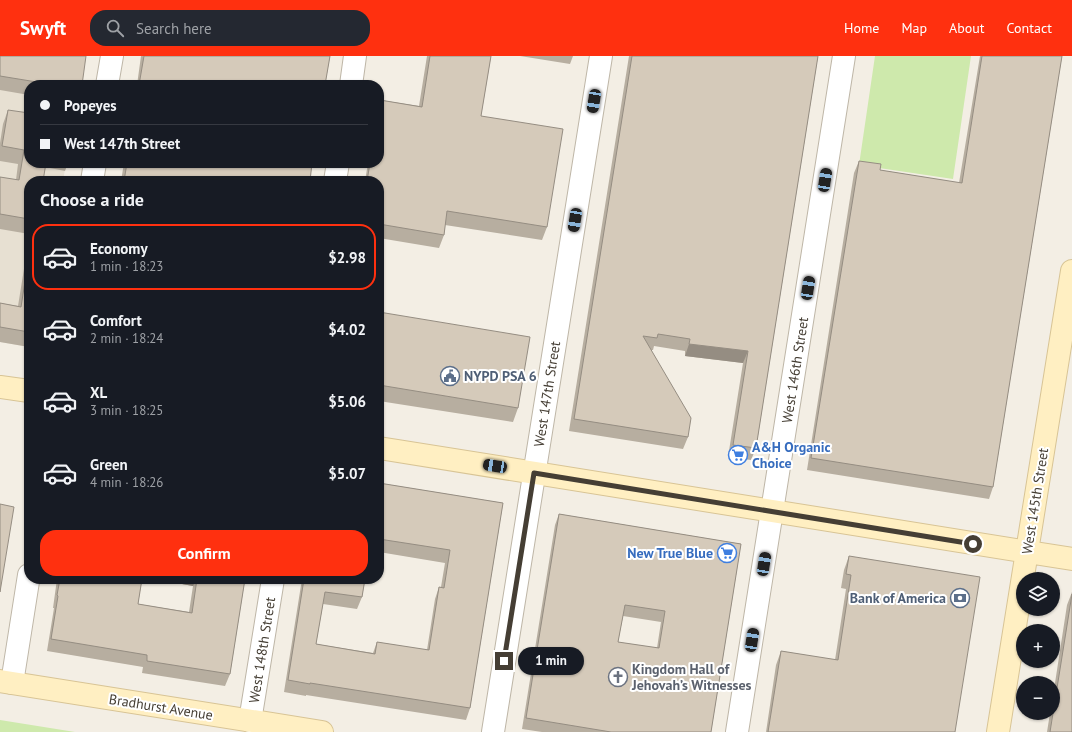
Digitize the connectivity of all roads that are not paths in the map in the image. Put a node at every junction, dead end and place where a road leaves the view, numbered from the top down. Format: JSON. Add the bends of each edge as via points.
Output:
{"nodes":[{"id":1,"x":112,"y":56,"type":"edge"},
{"id":2,"x":355,"y":56,"type":"edge"},
{"id":3,"x":601,"y":56,"type":"edge"},
{"id":4,"x":844,"y":56,"type":"edge"},
{"id":5,"x":108,"y":80,"type":"edge"},
{"id":6,"x":351,"y":80,"type":"edge"},
{"id":7,"x":1072,"y":270,"type":"edge"},
{"id":8,"x":0,"y":387,"type":"edge"},
{"id":9,"x":24,"y":390,"type":"edge"},
{"id":10,"x":384,"y":449,"type":"edge"},
{"id":11,"x":534,"y":473,"type":"junction"},
{"id":12,"x":772,"y":511,"type":"junction"},
{"id":13,"x":1027,"y":552,"type":"junction"},
{"id":14,"x":1072,"y":560,"type":"edge"},
{"id":15,"x":27,"y":584,"type":"edge"},
{"id":16,"x":272,"y":584,"type":"edge"},
{"id":17,"x":6,"y":682,"type":"edge"},
{"id":18,"x":250,"y":721,"type":"junction"},
{"id":19,"x":322,"y":732,"type":"edge"},
{"id":20,"x":493,"y":732,"type":"edge"},
{"id":21,"x":737,"y":732,"type":"edge"},
{"id":22,"x":998,"y":732,"type":"edge"}],
"edges":[{"from":1,"to":5,"type":"street"},
{"from":2,"to":6,"type":"street"},
{"from":3,"to":11,"type":"street","name":"West 147th Street"},
{"from":4,"to":12,"type":"street","name":"West 146th Street"},
{"from":7,"to":13,"type":"main road","name":"West 145th Street"},
{"from":8,"to":9,"type":"main road"},
{"from":10,"to":11,"type":"main road"},
{"from":11,"to":12,"type":"main road"},
{"from":11,"to":20,"type":"street","name":"West 147th Street"},
{"from":12,"to":13,"type":"main road"},
{"from":12,"to":21,"type":"street","name":"West 146th Street"},
{"from":13,"to":14,"type":"main road"},
{"from":13,"to":22,"type":"main road","name":"West 145th Street"},
{"from":15,"to":17,"type":"street"},
{"from":16,"to":18,"type":"street","name":"West 148th Street"},
{"from":17,"to":18,"type":"main road","name":"Bradhurst Avenue"},
{"from":18,"to":19,"type":"main road","name":"Bradhurst Avenue"}]}
